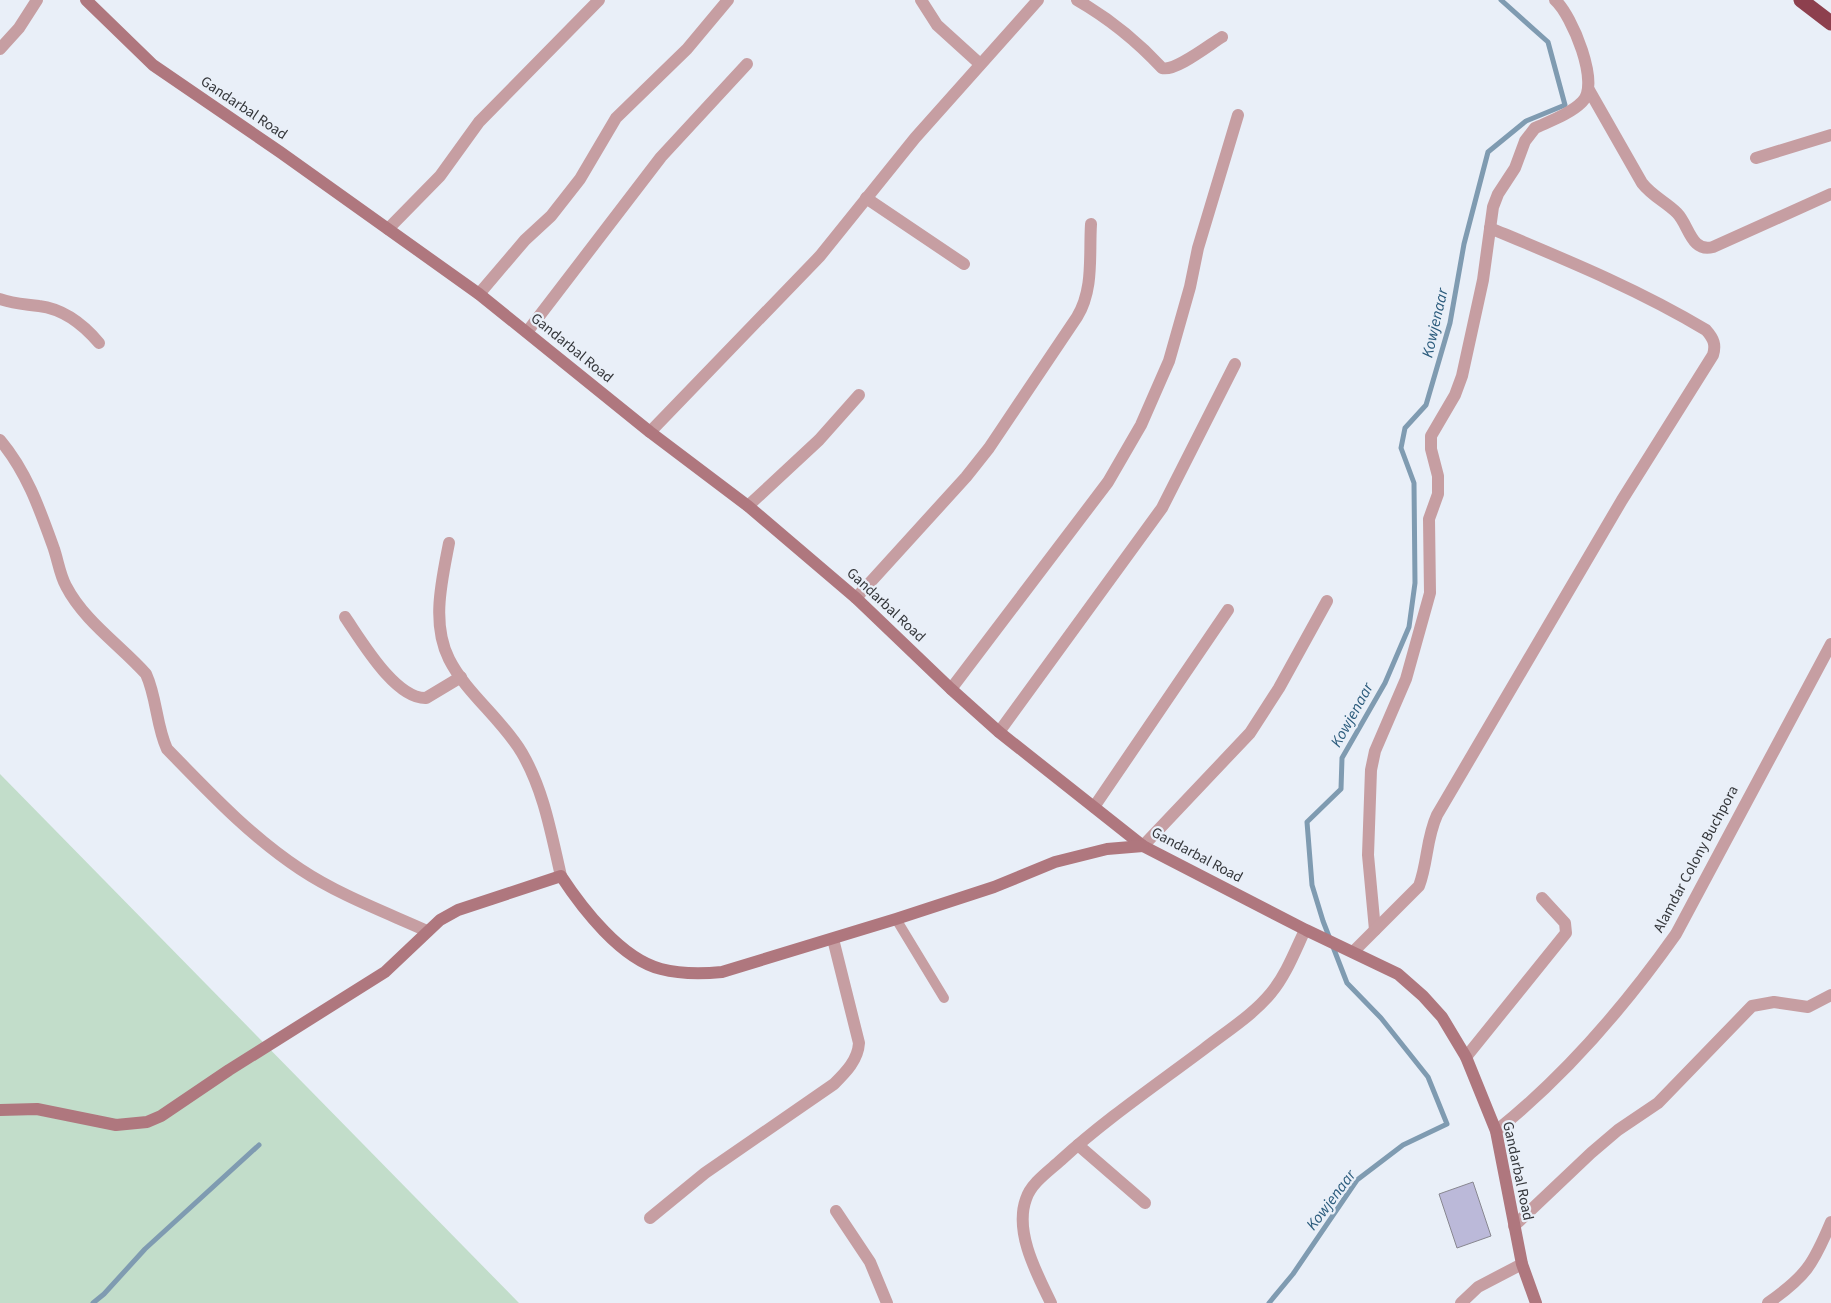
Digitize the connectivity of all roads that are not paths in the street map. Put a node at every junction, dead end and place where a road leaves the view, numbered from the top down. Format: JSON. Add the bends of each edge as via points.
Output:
{"nodes":[{"id":1,"x":37,"y":0,"type":"edge"},
{"id":2,"x":86,"y":0,"type":"edge"},
{"id":3,"x":600,"y":0,"type":"edge"},
{"id":4,"x":728,"y":0,"type":"edge"},
{"id":5,"x":921,"y":0,"type":"edge"},
{"id":6,"x":1038,"y":0,"type":"edge"},
{"id":7,"x":1077,"y":0,"type":"edge"},
{"id":8,"x":1555,"y":0,"type":"edge"},
{"id":9,"x":1801,"y":0,"type":"edge"},
{"id":10,"x":1831,"y":24,"type":"edge"},
{"id":11,"x":1222,"y":37,"type":"dead end"},
{"id":12,"x":0,"y":49,"type":"edge"},
{"id":13,"x":747,"y":64,"type":"dead end"},
{"id":14,"x":980,"y":64,"type":"junction"},
{"id":15,"x":1589,"y":90,"type":"junction"},
{"id":16,"x":1238,"y":115,"type":"dead end"},
{"id":17,"x":1831,"y":135,"type":"edge"},
{"id":18,"x":1756,"y":158,"type":"dead end"},
{"id":19,"x":1831,"y":194,"type":"edge"},
{"id":20,"x":866,"y":198,"type":"junction"},
{"id":21,"x":1091,"y":224,"type":"dead end"},
{"id":22,"x":1490,"y":228,"type":"junction"},
{"id":23,"x":388,"y":229,"type":"junction"},
{"id":24,"x":964,"y":264,"type":"dead end"},
{"id":25,"x":479,"y":294,"type":"junction"},
{"id":26,"x":0,"y":299,"type":"edge"},
{"id":27,"x":527,"y":332,"type":"junction"},
{"id":28,"x":99,"y":343,"type":"dead end"},
{"id":29,"x":1235,"y":364,"type":"dead end"},
{"id":30,"x":859,"y":395,"type":"dead end"},
{"id":31,"x":650,"y":432,"type":"junction"},
{"id":32,"x":0,"y":440,"type":"edge"},
{"id":33,"x":748,"y":506,"type":"junction"},
{"id":34,"x":449,"y":543,"type":"dead end"},
{"id":35,"x":856,"y":598,"type":"junction"},
{"id":36,"x":1327,"y":601,"type":"dead end"},
{"id":37,"x":1228,"y":610,"type":"dead end"},
{"id":38,"x":345,"y":616,"type":"dead end"},
{"id":39,"x":1831,"y":644,"type":"edge"},
{"id":40,"x":461,"y":677,"type":"junction"},
{"id":41,"x":951,"y":690,"type":"junction"},
{"id":42,"x":999,"y":732,"type":"junction"},
{"id":43,"x":1094,"y":807,"type":"junction"},
{"id":44,"x":1143,"y":846,"type":"junction"},
{"id":45,"x":561,"y":876,"type":"junction"},
{"id":46,"x":1542,"y":898,"type":"dead end"},
{"id":47,"x":896,"y":919,"type":"junction"},
{"id":48,"x":1306,"y":930,"type":"junction"},
{"id":49,"x":1375,"y":930,"type":"junction"},
{"id":50,"x":427,"y":931,"type":"junction"},
{"id":51,"x":833,"y":939,"type":"junction"},
{"id":52,"x":1352,"y":951,"type":"junction"},
{"id":53,"x":1831,"y":995,"type":"edge"},
{"id":54,"x":944,"y":998,"type":"dead end"},
{"id":55,"x":1466,"y":1056,"type":"junction"},
{"id":56,"x":0,"y":1110,"type":"edge"},
{"id":57,"x":1496,"y":1131,"type":"junction"},
{"id":58,"x":1078,"y":1145,"type":"junction"},
{"id":59,"x":1145,"y":1203,"type":"dead end"},
{"id":60,"x":836,"y":1211,"type":"dead end"},
{"id":61,"x":650,"y":1218,"type":"dead end"},
{"id":62,"x":1831,"y":1222,"type":"edge"},
{"id":63,"x":1514,"y":1226,"type":"junction"},
{"id":64,"x":1522,"y":1264,"type":"junction"},
{"id":65,"x":887,"y":1303,"type":"edge"},
{"id":66,"x":1051,"y":1303,"type":"edge"},
{"id":67,"x":1461,"y":1303,"type":"edge"},
{"id":68,"x":1536,"y":1303,"type":"edge"},
{"id":69,"x":1768,"y":1303,"type":"edge"}],
"edges":[{"from":1,"to":12,"type":"street","via":[[19,28]]},
{"from":2,"to":23,"type":"street","name":"Gandarbal Road","via":[[153,65]]},
{"from":3,"to":23,"type":"street","via":[[479,122],[440,176]]},
{"from":4,"to":25,"type":"street","via":[[687,49],[616,118],[580,179],[551,216],[525,240]]},
{"from":5,"to":14,"type":"street","via":[[937,25]]},
{"from":6,"to":14,"type":"street"},
{"from":7,"to":11,"type":"street","via":[[1114,22],[1167,70]]},
{"from":8,"to":15,"type":"street","via":[[1570,19],[1589,78]]},
{"from":9,"to":10,"type":"highway"},
{"from":13,"to":27,"type":"street","via":[[661,157]]},
{"from":14,"to":20,"type":"street"},
{"from":15,"to":19,"type":"street","via":[[1642,183],[1678,214],[1690,236],[1702,247],[1713,247]]},
{"from":15,"to":22,"type":"street","via":[[1584,101],[1529,134],[1515,168],[1498,194]]},
{"from":16,"to":41,"type":"street","via":[[1198,248],[1170,361],[1141,425],[1108,482]]},
{"from":17,"to":18,"type":"street"},
{"from":20,"to":24,"type":"street"},
{"from":20,"to":31,"type":"street","via":[[820,256]]},
{"from":21,"to":35,"type":"street","via":[[1090,287],[1086,303],[972,470]]},
{"from":22,"to":49,"type":"street","via":[[1483,280],[1462,376],[1455,395],[1431,436],[1438,494],[1430,519],[1430,593],[1406,679],[1375,750],[1371,770],[1368,855]]},
{"from":22,"to":49,"type":"street","via":[[1610,278],[1650,299],[1706,330],[1715,347],[1437,815],[1426,848],[1419,886]]},
{"from":23,"to":25,"type":"street","name":"Gandarbal Road"},
{"from":25,"to":27,"type":"street","name":"Gandarbal Road"},
{"from":26,"to":28,"type":"street","via":[[68,315]]},
{"from":27,"to":31,"type":"street","name":"Gandarbal Road"},
{"from":29,"to":42,"type":"street","via":[[1162,508]]},
{"from":30,"to":33,"type":"street","via":[[819,440]]},
{"from":31,"to":33,"type":"street","name":"Gandarbal Road"},
{"from":32,"to":50,"type":"street","via":[[15,457],[39,506],[66,586],[91,620],[146,674],[161,736],[168,749],[238,820],[300,869],[333,888]]},
{"from":33,"to":35,"type":"street","name":"Gandarbal Road"},
{"from":34,"to":40,"type":"street","via":[[440,590],[441,627],[449,659]]},
{"from":35,"to":41,"type":"street","name":"Gandarbal Road"},
{"from":36,"to":44,"type":"street","via":[[1280,688],[1250,733]]},
{"from":37,"to":43,"type":"street"},
{"from":38,"to":40,"type":"street","via":[[372,656],[410,696],[426,698]]},
{"from":39,"to":57,"type":"street","name":"Alamdar Colony Buchpora","via":[[1676,934],[1641,982],[1592,1039]]},
{"from":40,"to":45,"type":"street","via":[[500,722],[536,780]]},
{"from":41,"to":42,"type":"street","name":"Gandarbal Road"},
{"from":42,"to":43,"type":"street","name":"Gandarbal Road"},
{"from":43,"to":44,"type":"street","name":"Gandarbal Road"},
{"from":44,"to":47,"type":"street","via":[[1107,849],[1055,862],[994,887]]},
{"from":44,"to":48,"type":"street","name":"Gandarbal Road"},
{"from":45,"to":50,"type":"street","via":[[458,910]]},
{"from":45,"to":51,"type":"street","via":[[598,926],[641,960],[660,969],[699,974],[722,972]]},
{"from":46,"to":55,"type":"street","via":[[1565,923],[1566,933]]},
{"from":47,"to":51,"type":"street"},
{"from":47,"to":54,"type":"lane"},
{"from":48,"to":52,"type":"street","name":"Gandarbal Road"},
{"from":48,"to":58,"type":"street","via":[[1284,975],[1250,1014]]},
{"from":49,"to":52,"type":"street"},
{"from":50,"to":56,"type":"street","via":[[385,972],[147,1122],[116,1125],[37,1109]]},
{"from":51,"to":61,"type":"street","via":[[860,1043],[847,1072],[705,1173]]},
{"from":52,"to":55,"type":"street","name":"Gandarbal Road","via":[[1398,974],[1423,996],[1442,1016]]},
{"from":53,"to":63,"type":"street","via":[[1808,1008],[1774,1002],[1752,1006],[1658,1103],[1590,1153]]},
{"from":55,"to":57,"type":"street","name":"Gandarbal Road"},
{"from":57,"to":63,"type":"street","name":"Gandarbal Road"},
{"from":58,"to":59,"type":"street"},
{"from":58,"to":66,"type":"street","via":[[1032,1186],[1023,1215],[1024,1237]]},
{"from":60,"to":65,"type":"street","via":[[870,1262]]},
{"from":62,"to":69,"type":"street","via":[[1809,1269]]},
{"from":63,"to":64,"type":"street","name":"Gandarbal Road"},
{"from":64,"to":67,"type":"street","via":[[1478,1288]]},
{"from":64,"to":68,"type":"street","name":"Gandarbal Road"}]}
